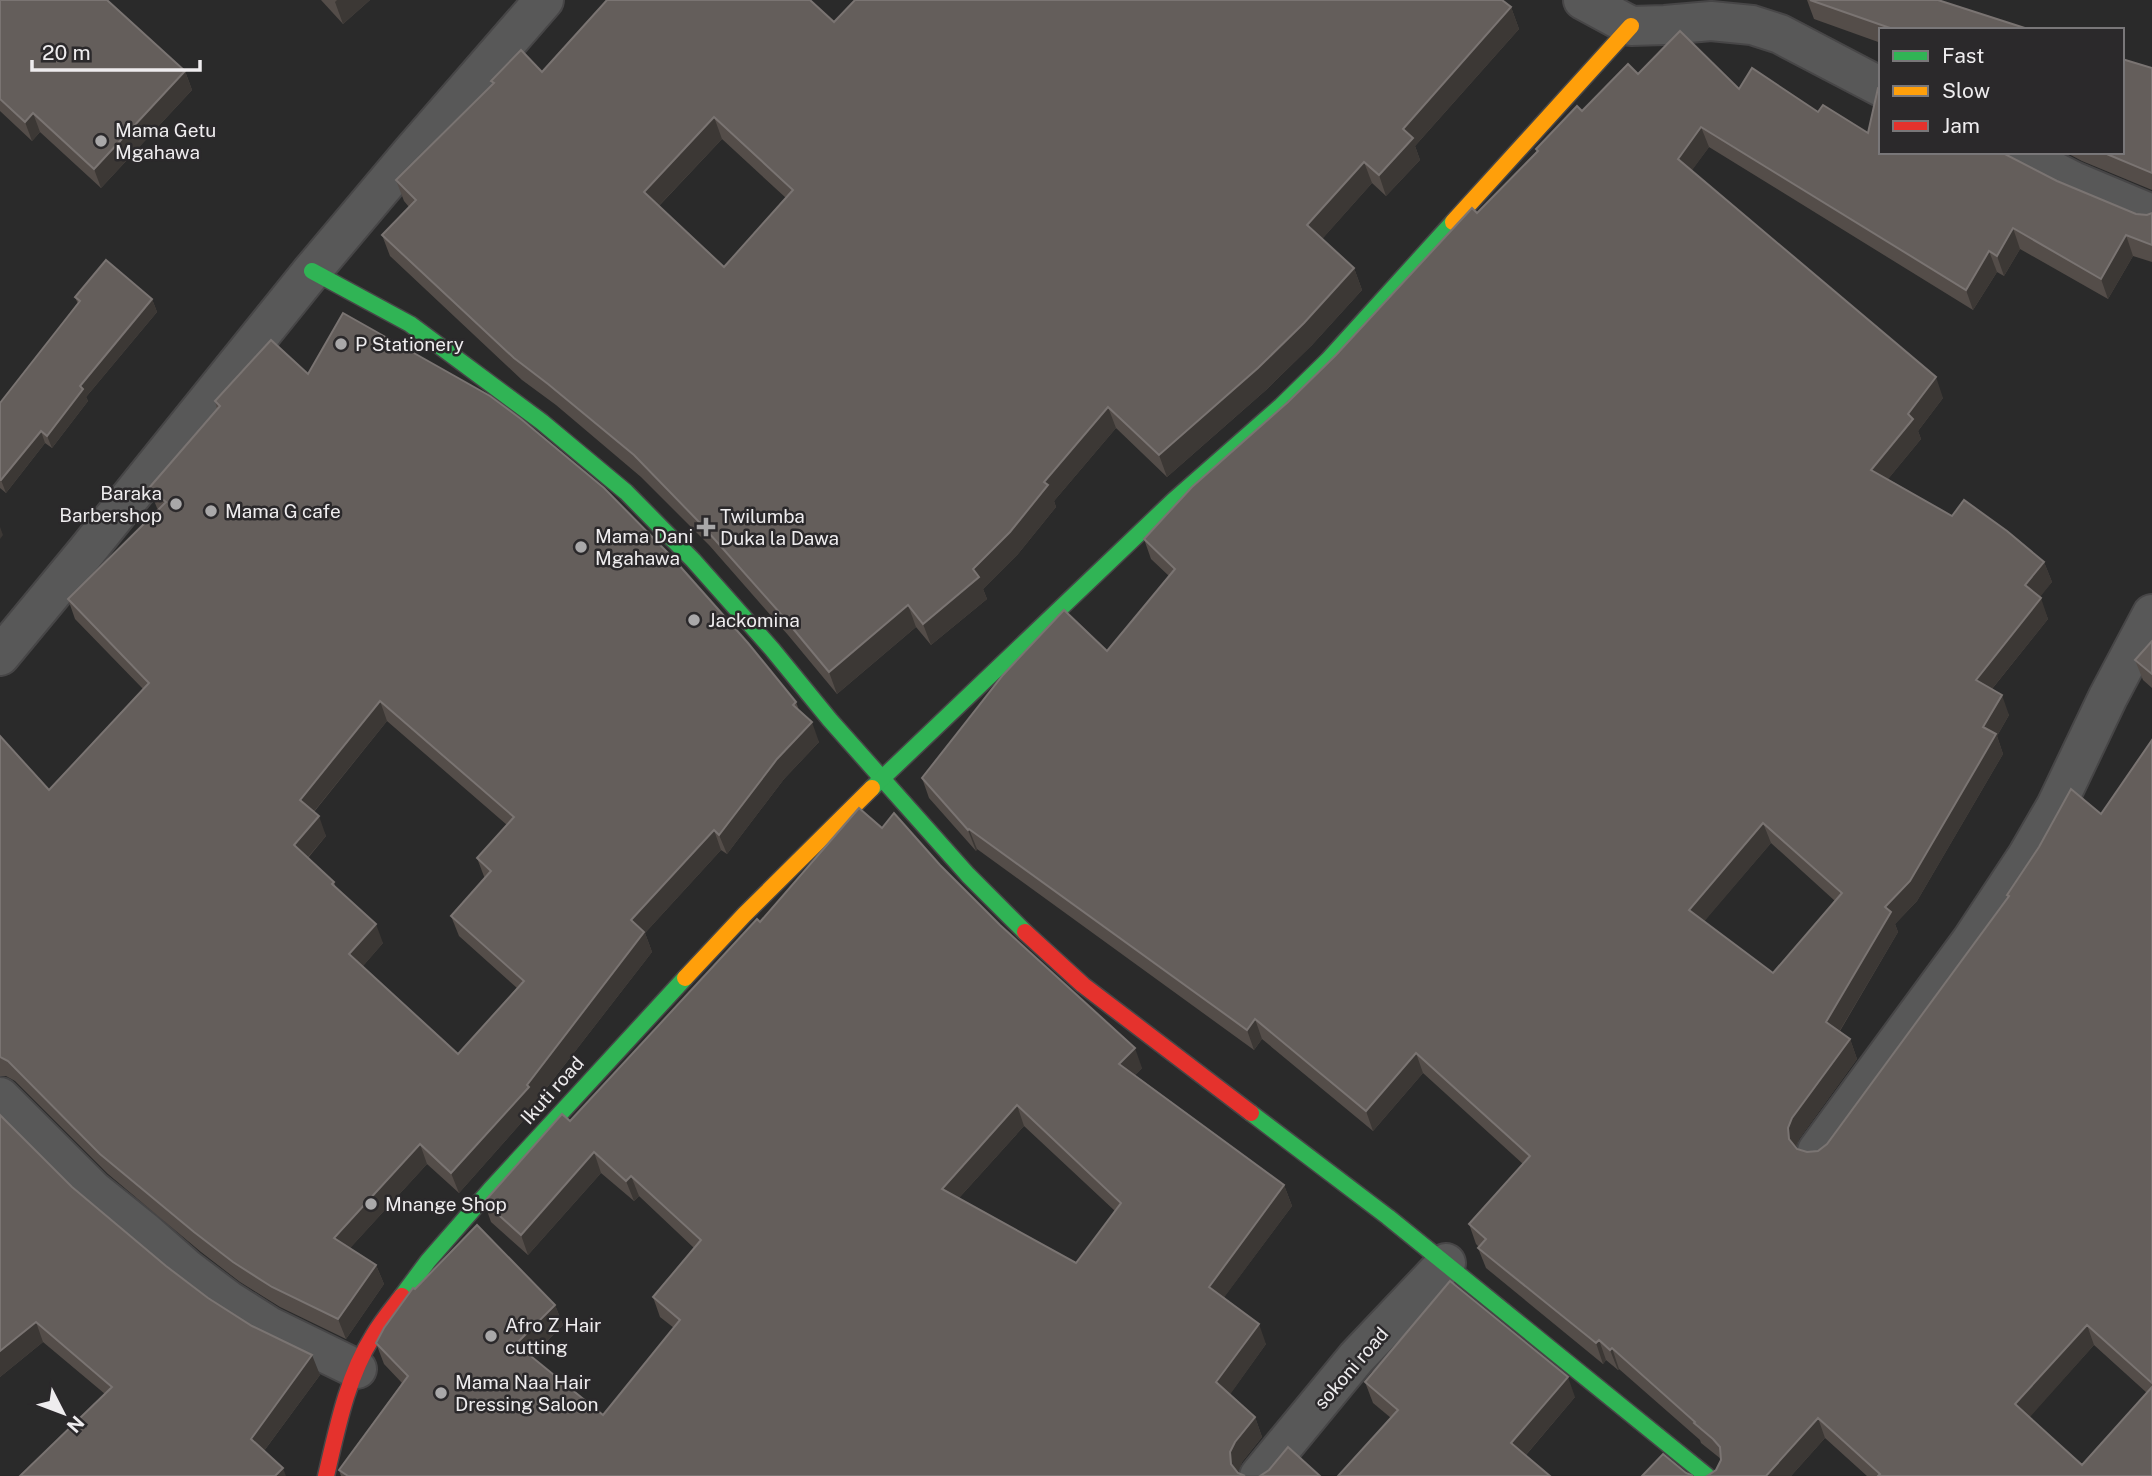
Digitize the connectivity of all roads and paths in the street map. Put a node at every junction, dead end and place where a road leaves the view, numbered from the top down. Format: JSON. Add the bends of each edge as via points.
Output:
{"nodes":[{"id":1,"x":544,"y":0,"type":"edge"},
{"id":2,"x":1583,"y":0,"type":"edge"},
{"id":3,"x":1631,"y":26,"type":"junction"},
{"id":4,"x":1879,"y":86,"type":"edge"},
{"id":5,"x":2020,"y":154,"type":"edge"},
{"id":6,"x":2152,"y":214,"type":"edge"},
{"id":7,"x":312,"y":271,"type":"junction"},
{"id":8,"x":2152,"y":614,"type":"edge"},
{"id":9,"x":0,"y":656,"type":"edge"},
{"id":10,"x":881,"y":779,"type":"junction"},
{"id":11,"x":0,"y":1097,"type":"edge"},
{"id":12,"x":1817,"y":1151,"type":"edge"},
{"id":13,"x":1446,"y":1263,"type":"junction"},
{"id":14,"x":357,"y":1369,"type":"junction"},
{"id":15,"x":326,"y":1476,"type":"edge"},
{"id":16,"x":1259,"y":1476,"type":"edge"},
{"id":17,"x":1707,"y":1476,"type":"edge"}],
"edges":[{"from":1,"to":7,"type":"street"},
{"from":2,"to":3,"type":"street"},
{"from":3,"to":4,"type":"street","via":[[1711,21],[1752,25],[1780,34]]},
{"from":3,"to":10,"type":"street","name":"Ikuti road","via":[[1328,360]]},
{"from":5,"to":6,"type":"street"},
{"from":7,"to":9,"type":"street"},
{"from":7,"to":10,"type":"street","via":[[419,330],[626,492],[693,560]]},
{"from":8,"to":12,"type":"street","via":[[2027,856],[1971,941]]},
{"from":10,"to":13,"type":"street","via":[[968,874],[1083,985]]},
{"from":10,"to":14,"type":"street","name":"Ikuti road","via":[[744,915],[490,1190],[389,1312]]},
{"from":11,"to":14,"type":"street","via":[[93,1190],[187,1269],[269,1326]]},
{"from":13,"to":16,"type":"street","name":"sokoni road","via":[[1356,1358]]},
{"from":13,"to":17,"type":"street"},
{"from":14,"to":15,"type":"street","name":"Ikuti road"}]}
